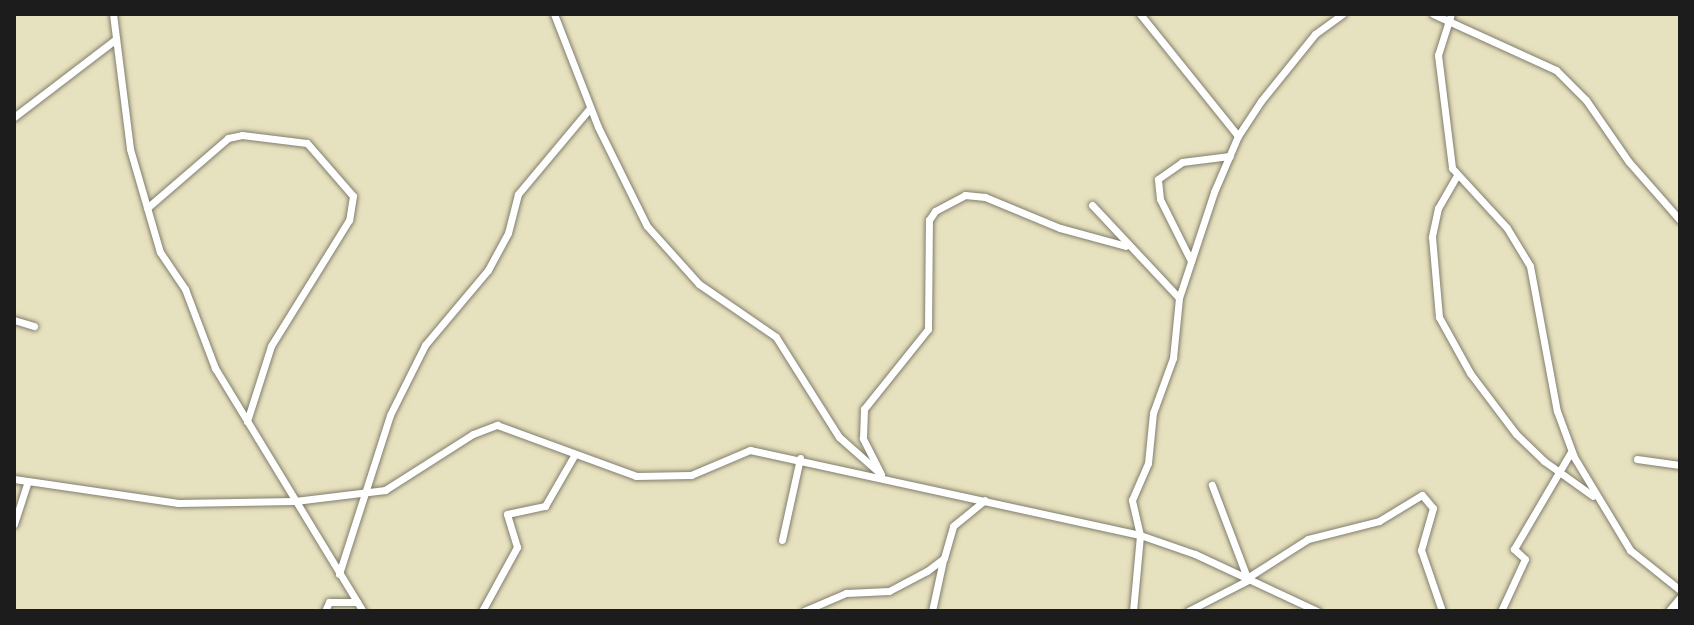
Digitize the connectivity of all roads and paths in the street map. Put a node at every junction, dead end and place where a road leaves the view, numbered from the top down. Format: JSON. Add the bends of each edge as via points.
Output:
{"nodes":[{"id":1,"x":113,"y":14,"type":"edge"},
{"id":2,"x":554,"y":14,"type":"edge"},
{"id":3,"x":1140,"y":14,"type":"edge"},
{"id":4,"x":1343,"y":14,"type":"edge"},
{"id":5,"x":1433,"y":14,"type":"edge"},
{"id":6,"x":1450,"y":17,"type":"edge"},
{"id":7,"x":116,"y":39,"type":"junction"},
{"id":8,"x":590,"y":108,"type":"junction"},
{"id":9,"x":14,"y":117,"type":"edge"},
{"id":10,"x":1238,"y":136,"type":"junction"},
{"id":11,"x":1230,"y":156,"type":"junction"},
{"id":12,"x":1456,"y":177,"type":"junction"},
{"id":13,"x":1092,"y":205,"type":"dead end"},
{"id":14,"x":147,"y":208,"type":"junction"},
{"id":15,"x":1680,"y":220,"type":"edge"},
{"id":16,"x":1126,"y":246,"type":"junction"},
{"id":17,"x":1191,"y":261,"type":"junction"},
{"id":18,"x":1179,"y":298,"type":"junction"},
{"id":19,"x":14,"y":320,"type":"edge"},
{"id":20,"x":34,"y":326,"type":"dead end"},
{"id":21,"x":247,"y":422,"type":"junction"},
{"id":22,"x":1571,"y":452,"type":"junction"},
{"id":23,"x":575,"y":454,"type":"junction"},
{"id":24,"x":800,"y":458,"type":"junction"},
{"id":25,"x":1637,"y":459,"type":"dead end"},
{"id":26,"x":1680,"y":465,"type":"edge"},
{"id":27,"x":1556,"y":471,"type":"junction"},
{"id":28,"x":883,"y":476,"type":"junction"},
{"id":29,"x":14,"y":479,"type":"edge"},
{"id":30,"x":28,"y":481,"type":"junction"},
{"id":31,"x":1212,"y":485,"type":"dead end"},
{"id":32,"x":363,"y":493,"type":"junction"},
{"id":33,"x":1596,"y":498,"type":"junction"},
{"id":34,"x":985,"y":500,"type":"junction"},
{"id":35,"x":295,"y":501,"type":"junction"},
{"id":36,"x":14,"y":524,"type":"edge"},
{"id":37,"x":1140,"y":535,"type":"junction"},
{"id":38,"x":782,"y":540,"type":"dead end"},
{"id":39,"x":944,"y":558,"type":"junction"},
{"id":40,"x":339,"y":574,"type":"junction"},
{"id":41,"x":1248,"y":579,"type":"junction"},
{"id":42,"x":1680,"y":590,"type":"edge"},
{"id":43,"x":1680,"y":599,"type":"edge"},
{"id":44,"x":357,"y":602,"type":"junction"},
{"id":45,"x":325,"y":611,"type":"edge"},
{"id":46,"x":363,"y":611,"type":"edge"},
{"id":47,"x":482,"y":611,"type":"edge"},
{"id":48,"x":804,"y":611,"type":"edge"},
{"id":49,"x":932,"y":611,"type":"edge"},
{"id":50,"x":1133,"y":611,"type":"edge"},
{"id":51,"x":1188,"y":611,"type":"edge"},
{"id":52,"x":1317,"y":611,"type":"edge"},
{"id":53,"x":1442,"y":611,"type":"edge"},
{"id":54,"x":1501,"y":611,"type":"edge"},
{"id":55,"x":1670,"y":611,"type":"edge"}],
"edges":[{"from":1,"to":7,"type":"street"},
{"from":2,"to":8,"type":"street"},
{"from":3,"to":10,"type":"street"},
{"from":4,"to":10,"type":"street","via":[[1315,34]]},
{"from":5,"to":6,"type":"street"},
{"from":6,"to":12,"type":"street","via":[[1438,55],[1446,147]]},
{"from":6,"to":15,"type":"street","via":[[1556,70],[1586,100],[1629,162]]},
{"from":7,"to":9,"type":"street"},
{"from":7,"to":14,"type":"street","via":[[130,149]]},
{"from":8,"to":28,"type":"street","via":[[643,220],[663,247],[699,284],[776,337],[839,437]]},
{"from":8,"to":32,"type":"street","via":[[518,194],[508,233],[488,270],[425,345],[390,415]]},
{"from":10,"to":11,"type":"street"},
{"from":11,"to":17,"type":"street"},
{"from":11,"to":17,"type":"street","via":[[1182,162],[1158,179],[1160,199]]},
{"from":12,"to":22,"type":"street","via":[[1507,228],[1530,266],[1557,411]]},
{"from":12,"to":27,"type":"street","via":[[1438,208],[1432,237],[1439,317],[1496,409]]},
{"from":13,"to":16,"type":"street"},
{"from":14,"to":21,"type":"street","via":[[160,252],[185,289],[215,368]]},
{"from":14,"to":21,"type":"street","via":[[228,138],[242,135],[307,143],[353,196],[349,220],[271,346]]},
{"from":16,"to":18,"type":"street"},
{"from":16,"to":28,"type":"street","via":[[1060,228],[985,197],[965,195],[935,211],[929,220],[928,329],[864,409],[863,438]]},
{"from":17,"to":18,"type":"street"},
{"from":18,"to":37,"type":"street","via":[[1173,358],[1153,413],[1148,463],[1132,500]]},
{"from":19,"to":20,"type":"street"},
{"from":21,"to":35,"type":"street"},
{"from":22,"to":27,"type":"street"},
{"from":22,"to":33,"type":"street"},
{"from":23,"to":24,"type":"street","via":[[622,473],[652,477],[691,475],[747,450]]},
{"from":23,"to":32,"type":"street","via":[[497,425],[473,434],[385,490]]},
{"from":23,"to":47,"type":"street","via":[[545,506],[507,514],[517,547]]},
{"from":24,"to":28,"type":"street"},
{"from":24,"to":38,"type":"street"},
{"from":25,"to":26,"type":"street"},
{"from":27,"to":33,"type":"street"},
{"from":27,"to":54,"type":"street","via":[[1514,549],[1525,559]]},
{"from":28,"to":34,"type":"street"},
{"from":29,"to":30,"type":"street"},
{"from":30,"to":35,"type":"street","via":[[191,504]]},
{"from":30,"to":36,"type":"street"},
{"from":31,"to":41,"type":"street"},
{"from":32,"to":35,"type":"street"},
{"from":32,"to":40,"type":"street"},
{"from":33,"to":42,"type":"street","via":[[1630,550]]},
{"from":34,"to":37,"type":"street"},
{"from":34,"to":39,"type":"street","via":[[953,526]]},
{"from":35,"to":40,"type":"street"},
{"from":37,"to":41,"type":"street"},
{"from":37,"to":50,"type":"street"},
{"from":39,"to":48,"type":"street","via":[[889,591],[846,593]]},
{"from":39,"to":49,"type":"street"},
{"from":40,"to":44,"type":"street"},
{"from":41,"to":51,"type":"street"},
{"from":41,"to":52,"type":"street"},
{"from":41,"to":53,"type":"street","via":[[1308,539],[1379,521],[1422,495],[1433,508],[1421,550]]},
{"from":43,"to":55,"type":"main road"},
{"from":44,"to":45,"type":"street","via":[[329,602]]},
{"from":44,"to":46,"type":"street"}]}
